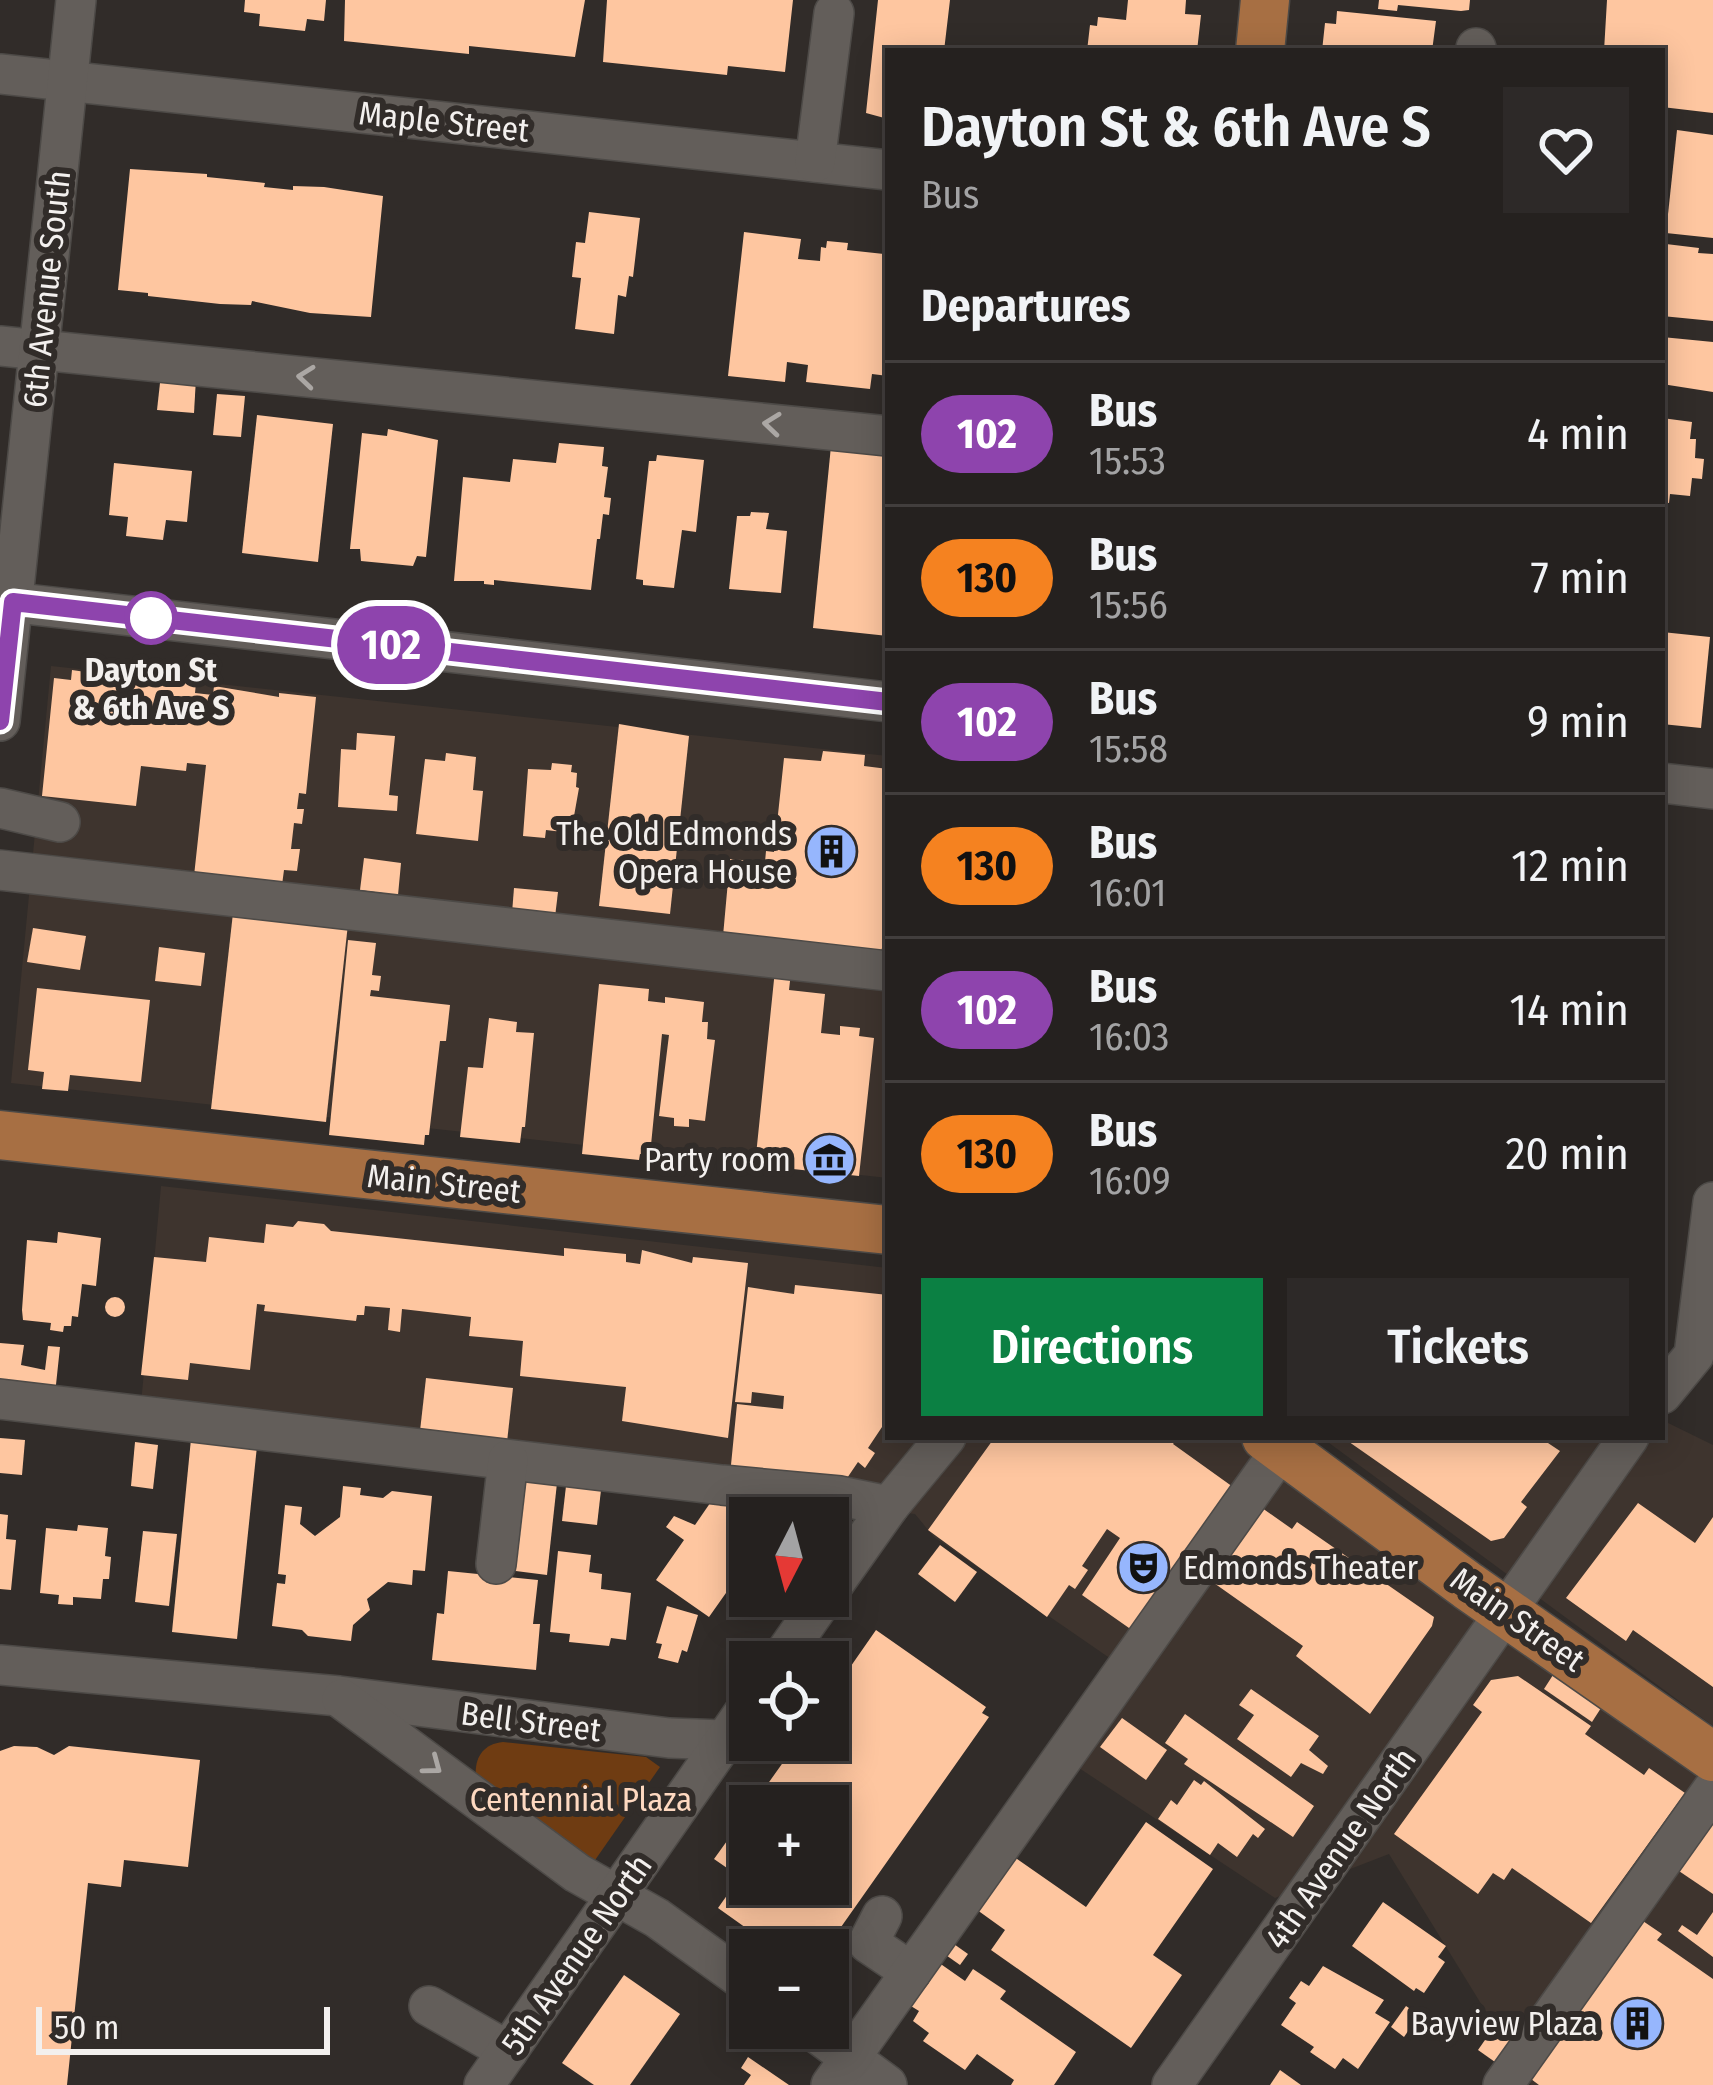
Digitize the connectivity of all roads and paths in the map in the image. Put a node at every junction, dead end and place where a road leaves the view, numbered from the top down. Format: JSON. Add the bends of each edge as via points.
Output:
{"nodes":[{"id":1,"x":76,"y":0,"type":"edge"},
{"id":2,"x":1265,"y":0,"type":"edge"},
{"id":3,"x":834,"y":13,"type":"dead end"},
{"id":4,"x":1260,"y":48,"type":"edge"},
{"id":5,"x":0,"y":74,"type":"edge"},
{"id":6,"x":67,"y":81,"type":"junction"},
{"id":7,"x":815,"y":162,"type":"junction"},
{"id":8,"x":885,"y":170,"type":"edge"},
{"id":9,"x":20,"y":348,"type":"edge"},
{"id":10,"x":885,"y":436,"type":"edge"},
{"id":11,"x":6,"y":602,"type":"edge"},
{"id":12,"x":885,"y":702,"type":"edge"},
{"id":13,"x":0,"y":721,"type":"edge"},
{"id":14,"x":1665,"y":783,"type":"edge"},
{"id":15,"x":1713,"y":789,"type":"edge"},
{"id":16,"x":0,"y":808,"type":"edge"},
{"id":17,"x":60,"y":822,"type":"dead end"},
{"id":18,"x":0,"y":869,"type":"edge"},
{"id":19,"x":885,"y":970,"type":"edge"},
{"id":20,"x":0,"y":1136,"type":"edge"},
{"id":21,"x":1713,"y":1202,"type":"edge"},
{"id":22,"x":885,"y":1230,"type":"edge"},
{"id":23,"x":1665,"y":1390,"type":"edge"},
{"id":24,"x":0,"y":1400,"type":"edge"},
{"id":25,"x":944,"y":1440,"type":"edge"},
{"id":26,"x":1279,"y":1440,"type":"edge"},
{"id":27,"x":1627,"y":1440,"type":"edge"},
{"id":28,"x":508,"y":1460,"type":"junction"},
{"id":29,"x":889,"y":1506,"type":"junction"},
{"id":30,"x":849,"y":1563,"type":"edge"},
{"id":31,"x":496,"y":1564,"type":"dead end"},
{"id":32,"x":1506,"y":1611,"type":"junction"},
{"id":33,"x":0,"y":1665,"type":"edge"},
{"id":34,"x":339,"y":1696,"type":"junction"},
{"id":35,"x":729,"y":1732,"type":"edge"},
{"id":36,"x":723,"y":1740,"type":"junction"},
{"id":37,"x":1713,"y":1757,"type":"edge"},
{"id":38,"x":1713,"y":1789,"type":"edge"},
{"id":39,"x":618,"y":1894,"type":"junction"},
{"id":40,"x":882,"y":1916,"type":"dead end"},
{"id":41,"x":729,"y":1971,"type":"edge"},
{"id":42,"x":911,"y":1972,"type":"junction"},
{"id":43,"x":429,"y":2006,"type":"dead end"},
{"id":44,"x":508,"y":2050,"type":"junction"},
{"id":45,"x":841,"y":2071,"type":"edge"},
{"id":46,"x":484,"y":2085,"type":"edge"},
{"id":47,"x":887,"y":2085,"type":"edge"},
{"id":48,"x":1172,"y":2085,"type":"edge"},
{"id":49,"x":1503,"y":2085,"type":"edge"}],
"edges":[{"from":1,"to":6,"type":"street","name":"6th Avenue South"},
{"from":2,"to":4,"type":"main road"},
{"from":3,"to":7,"type":"street"},
{"from":5,"to":6,"type":"street","name":"Maple Street"},
{"from":6,"to":7,"type":"street","name":"Maple Street"},
{"from":6,"to":9,"type":"street","name":"6th Avenue South"},
{"from":7,"to":8,"type":"street","name":"Maple Street"},
{"from":10,"to":9,"type":"street","one_way":true},
{"from":9,"to":11,"type":"street","name":"6th Avenue South"},
{"from":11,"to":12,"type":"street"},
{"from":11,"to":13,"type":"street","name":"6th Avenue South"},
{"from":14,"to":15,"type":"street"},
{"from":16,"to":17,"type":"street"},
{"from":18,"to":19,"type":"street"},
{"from":20,"to":22,"type":"main road","name":"Main Street"},
{"from":21,"to":23,"type":"street","via":[[1694,1355]]},
{"from":24,"to":28,"type":"street"},
{"from":25,"to":29,"type":"street"},
{"from":26,"to":32,"type":"main road","name":"Main Street"},
{"from":26,"to":42,"type":"street"},
{"from":27,"to":32,"type":"street","name":"4th Avenue North"},
{"from":28,"to":29,"type":"street"},
{"from":28,"to":31,"type":"street"},
{"from":29,"to":30,"type":"street"},
{"from":32,"to":37,"type":"main road","name":"Main Street"},
{"from":32,"to":48,"type":"street","name":"4th Avenue North"},
{"from":33,"to":34,"type":"street","name":"Bell Street"},
{"from":34,"to":36,"type":"street","name":"Bell Street"},
{"from":34,"to":39,"type":"street","name":"Bell Street","one_way":true,"via":[[578,1873]]},
{"from":35,"to":36,"type":"street","name":"5th Avenue North"},
{"from":36,"to":39,"type":"street","name":"5th Avenue North"},
{"from":38,"to":49,"type":"street"},
{"from":39,"to":41,"type":"street","name":"Bell Street"},
{"from":39,"to":44,"type":"street","name":"5th Avenue North"},
{"from":40,"to":42,"type":"street","via":[[868,1943]]},
{"from":42,"to":45,"type":"street"},
{"from":43,"to":44,"type":"street"},
{"from":44,"to":46,"type":"street","name":"5th Avenue North"},
{"from":45,"to":47,"type":"street"}]}
